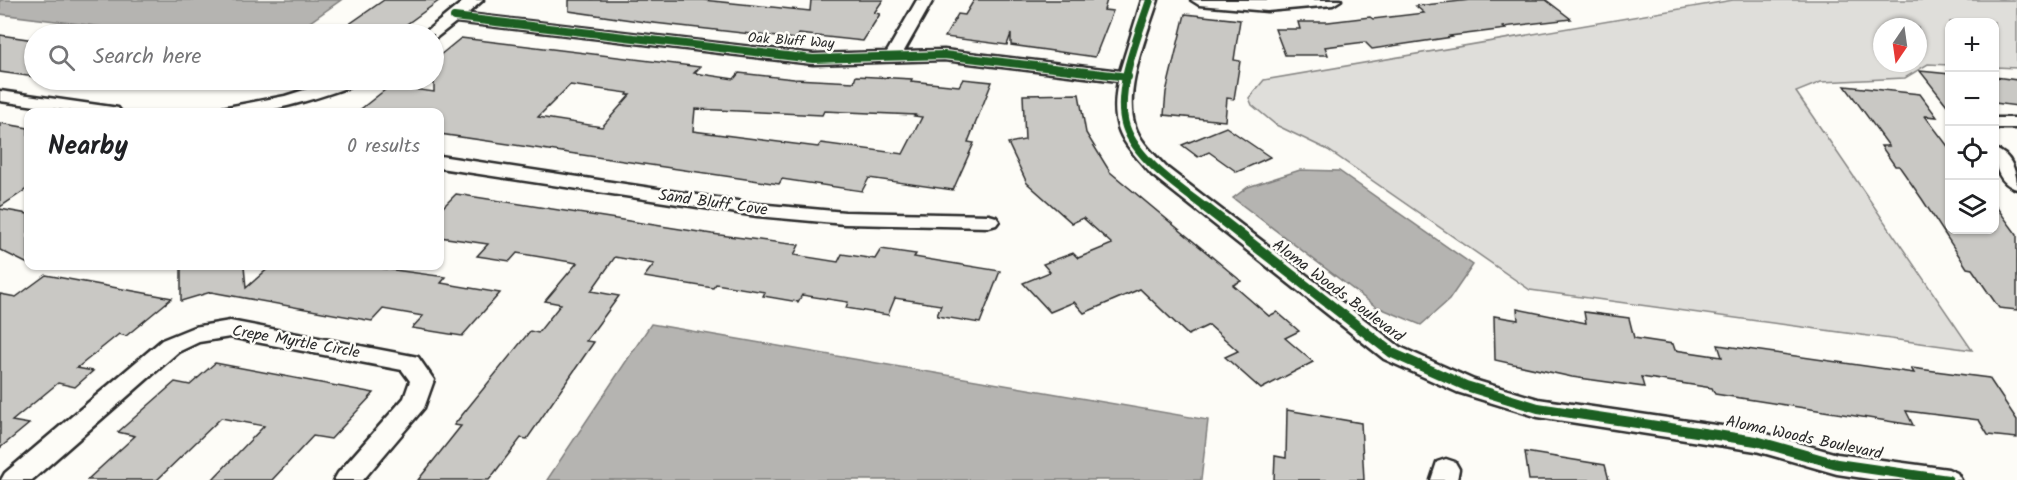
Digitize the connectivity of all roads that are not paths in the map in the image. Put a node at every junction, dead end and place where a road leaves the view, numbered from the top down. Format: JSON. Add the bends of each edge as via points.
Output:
{"nodes":[{"id":1,"x":476,"y":0,"type":"edge"},
{"id":2,"x":925,"y":0,"type":"edge"},
{"id":3,"x":1150,"y":0,"type":"edge"},
{"id":4,"x":1199,"y":0,"type":"edge"},
{"id":5,"x":1333,"y":0,"type":"edge"},
{"id":6,"x":454,"y":17,"type":"junction"},
{"id":7,"x":444,"y":24,"type":"edge"},
{"id":8,"x":893,"y":56,"type":"junction"},
{"id":9,"x":1128,"y":77,"type":"junction"},
{"id":10,"x":330,"y":90,"type":"edge"},
{"id":11,"x":0,"y":96,"type":"edge"},
{"id":12,"x":292,"y":107,"type":"edge"},
{"id":13,"x":84,"y":108,"type":"edge"},
{"id":14,"x":1999,"y":123,"type":"edge"},
{"id":15,"x":2017,"y":123,"type":"edge"},
{"id":16,"x":1999,"y":160,"type":"edge"},
{"id":17,"x":444,"y":163,"type":"edge"},
{"id":18,"x":2017,"y":183,"type":"edge"},
{"id":19,"x":989,"y":221,"type":"dead end"},
{"id":20,"x":14,"y":480,"type":"edge"},
{"id":21,"x":347,"y":480,"type":"edge"},
{"id":22,"x":1948,"y":480,"type":"edge"}],
"edges":[{"from":1,"to":6,"type":"street"},
{"from":2,"to":8,"type":"street"},
{"from":3,"to":9,"type":"street","name":"Aloma Woods Boulevard"},
{"from":4,"to":5,"type":"street","via":[[1267,6]]},
{"from":6,"to":7,"type":"street"},
{"from":6,"to":8,"type":"street","name":"Oak Bluff Way","via":[[802,58]]},
{"from":8,"to":9,"type":"street","name":"Oak Bluff Way","via":[[944,55]]},
{"from":9,"to":22,"type":"street","name":"Aloma Woods Boulevard","via":[[1121,110],[1125,125],[1135,144],[1159,171],[1392,353],[1466,386],[1538,408],[1756,441],[1837,464]]},
{"from":10,"to":12,"type":"street"},
{"from":11,"to":13,"type":"street"},
{"from":14,"to":15,"type":"street"},
{"from":16,"to":18,"type":"street"},
{"from":17,"to":19,"type":"street","name":"Sand Bluff Cove","via":[[757,210],[844,218]]},
{"from":20,"to":21,"type":"street","name":"Crepe Myrtle Circle","via":[[170,346],[194,335],[230,329],[410,363],[422,380],[415,402]]}]}
